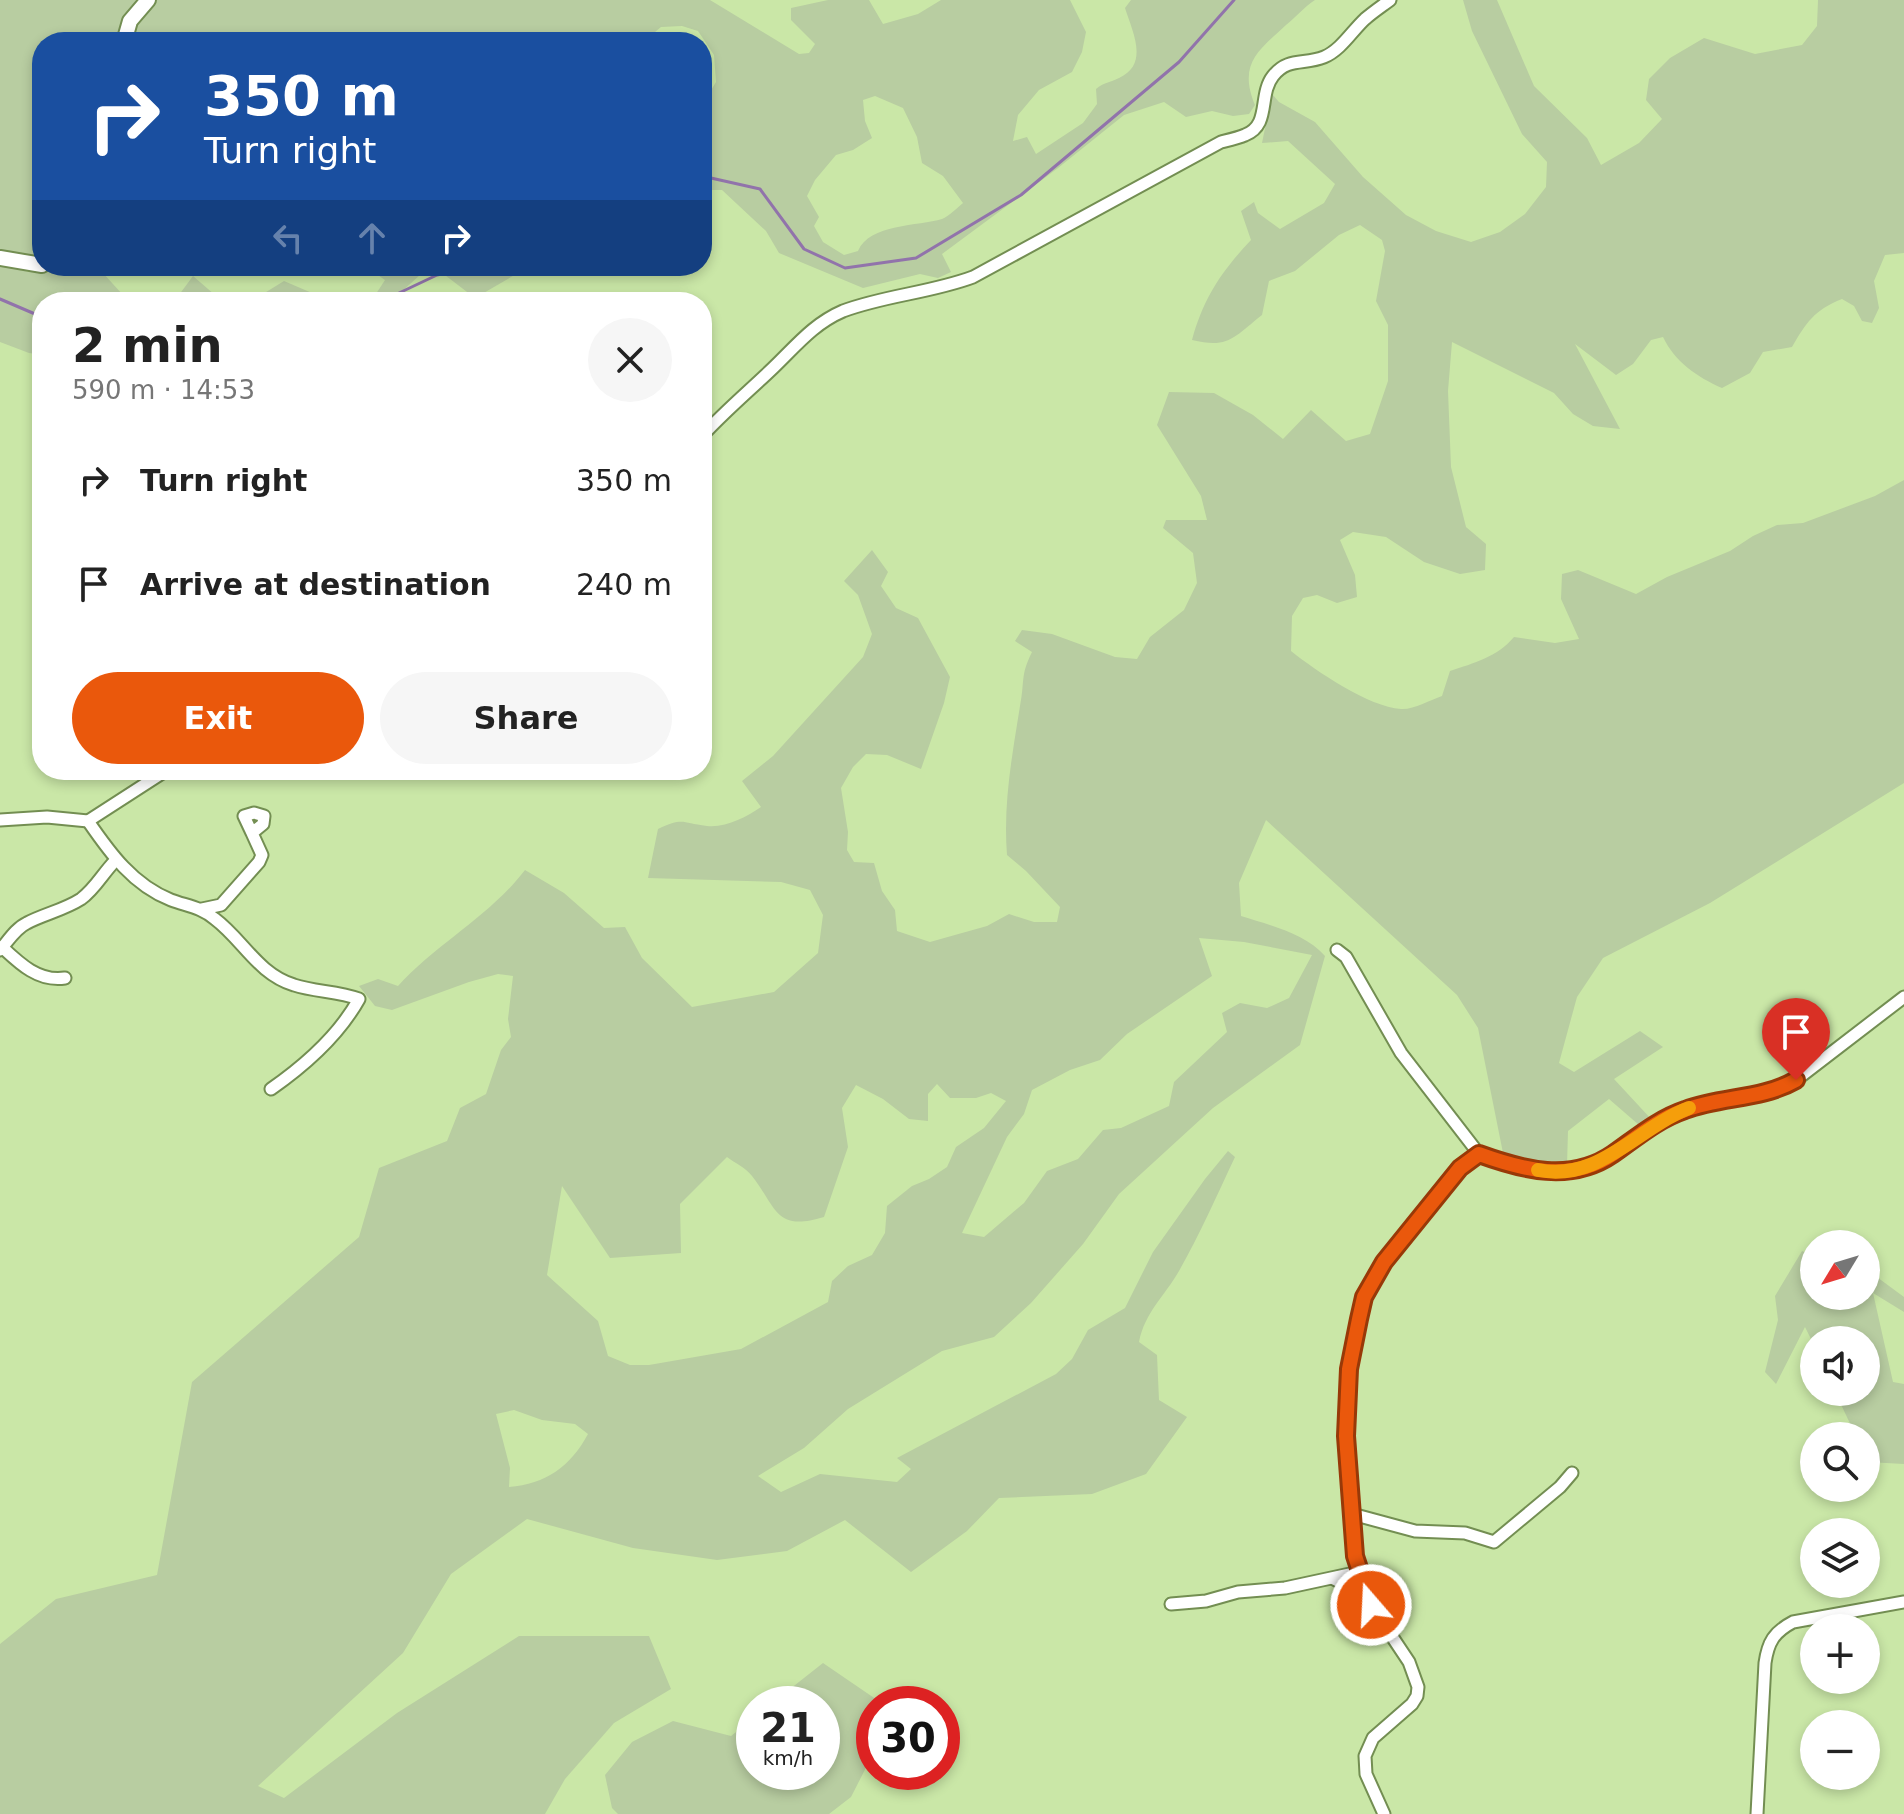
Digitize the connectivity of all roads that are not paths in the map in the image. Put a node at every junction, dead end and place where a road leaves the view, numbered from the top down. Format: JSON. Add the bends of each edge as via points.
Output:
{"nodes":[{"id":1,"x":148,"y":0,"type":"edge"},
{"id":2,"x":1390,"y":0,"type":"edge"},
{"id":3,"x":127,"y":32,"type":"edge"},
{"id":4,"x":0,"y":258,"type":"edge"},
{"id":5,"x":32,"y":263,"type":"edge"},
{"id":6,"x":712,"y":426,"type":"edge"},
{"id":7,"x":152,"y":780,"type":"edge"},
{"id":8,"x":0,"y":820,"type":"edge"},
{"id":9,"x":88,"y":821,"type":"junction"},
{"id":10,"x":252,"y":833,"type":"dead end"},
{"id":11,"x":115,"y":861,"type":"junction"},
{"id":12,"x":202,"y":909,"type":"junction"},
{"id":13,"x":1,"y":949,"type":"edge"},
{"id":14,"x":1337,"y":950,"type":"dead end"},
{"id":15,"x":65,"y":978,"type":"dead end"},
{"id":16,"x":1904,"y":997,"type":"edge"},
{"id":17,"x":271,"y":1089,"type":"dead end"},
{"id":18,"x":1479,"y":1154,"type":"junction"},
{"id":19,"x":1572,"y":1473,"type":"dead end"},
{"id":20,"x":1352,"y":1514,"type":"junction"},
{"id":21,"x":1359,"y":1572,"type":"junction"},
{"id":22,"x":1334,"y":1579,"type":"junction"},
{"id":23,"x":1904,"y":1602,"type":"edge"},
{"id":24,"x":1171,"y":1604,"type":"dead end"},
{"id":25,"x":1371,"y":1605,"type":"junction"},
{"id":26,"x":1384,"y":1814,"type":"edge"},
{"id":27,"x":1757,"y":1814,"type":"edge"}],
"edges":[{"from":1,"to":3,"type":"street"},
{"from":2,"to":6,"type":"street","via":[[1332,52],[1295,60],[1277,71],[1265,90],[1260,123],[1246,135],[1221,142],[973,277],[866,303],[826,319]]},
{"from":4,"to":5,"type":"street"},
{"from":7,"to":9,"type":"street"},
{"from":8,"to":9,"type":"street"},
{"from":9,"to":11,"type":"street"},
{"from":10,"to":12,"type":"street","via":[[262,855],[259,862],[221,905]]},
{"from":11,"to":12,"type":"street","via":[[171,900]]},
{"from":11,"to":13,"type":"street","via":[[91,891],[27,922]]},
{"from":12,"to":17,"type":"street","via":[[278,978],[359,999],[295,1072]]},
{"from":13,"to":15,"type":"street","via":[[31,971],[51,980]]},
{"from":14,"to":18,"type":"street","via":[[1401,1053]]},
{"from":16,"to":18,"type":"street","via":[[1782,1088],[1671,1115],[1590,1167],[1554,1173]]},
{"from":18,"to":20,"type":"street","via":[[1460,1168],[1406,1233],[1364,1297],[1345,1418]]},
{"from":19,"to":20,"type":"street","via":[[1494,1542],[1465,1533],[1415,1531]]},
{"from":20,"to":21,"type":"street"},
{"from":21,"to":22,"type":"street"},
{"from":21,"to":25,"type":"street"},
{"from":22,"to":24,"type":"street"},
{"from":22,"to":25,"type":"street"},
{"from":23,"to":27,"type":"street","via":[[1793,1622],[1770,1639]]},
{"from":25,"to":26,"type":"street","via":[[1409,1662],[1418,1687],[1412,1704],[1373,1738],[1365,1756],[1366,1774]]}]}
